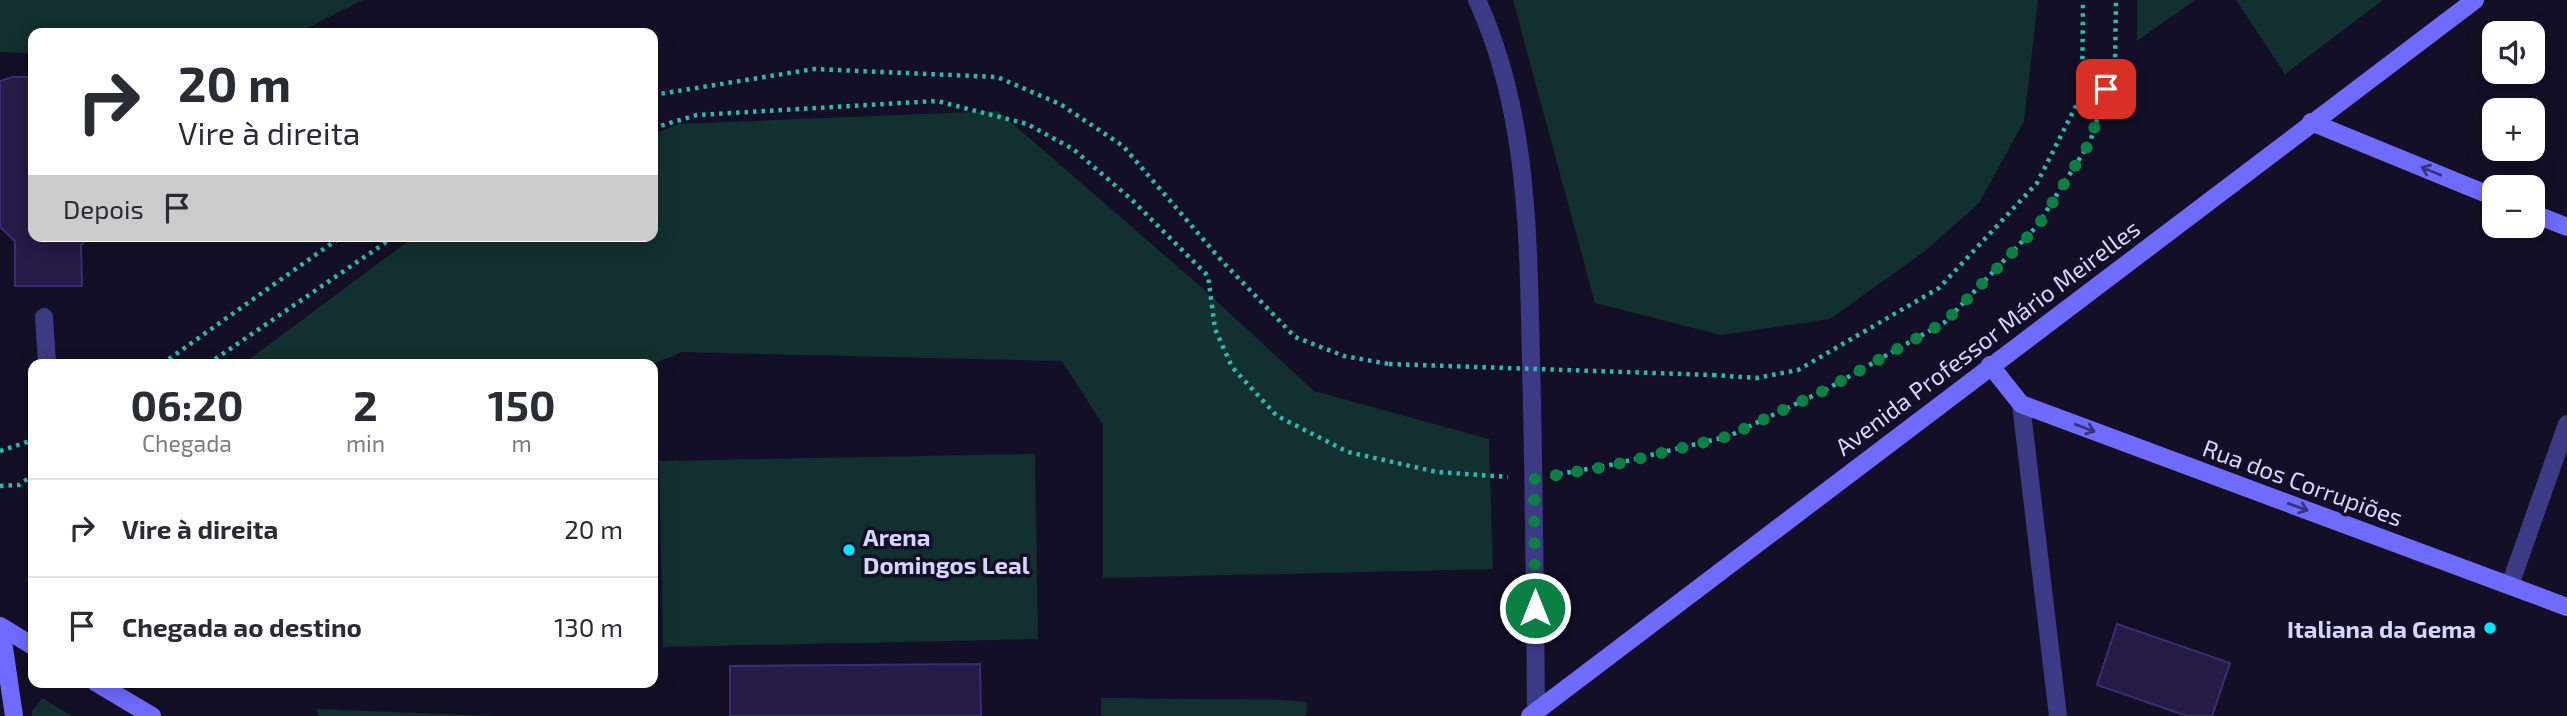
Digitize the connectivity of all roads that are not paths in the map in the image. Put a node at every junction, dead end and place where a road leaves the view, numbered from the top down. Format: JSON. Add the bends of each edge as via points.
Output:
{"nodes":[{"id":1,"x":1477,"y":0,"type":"edge"},
{"id":2,"x":2475,"y":0,"type":"edge"},
{"id":3,"x":2311,"y":122,"type":"junction"},
{"id":4,"x":2482,"y":192,"type":"edge"},
{"id":5,"x":2545,"y":219,"type":"edge"},
{"id":6,"x":2567,"y":228,"type":"edge"},
{"id":7,"x":44,"y":317,"type":"dead end"},
{"id":8,"x":47,"y":359,"type":"edge"},
{"id":9,"x":1990,"y":365,"type":"junction"},
{"id":10,"x":2021,"y":404,"type":"junction"},
{"id":11,"x":2567,"y":424,"type":"edge"},
{"id":12,"x":2511,"y":585,"type":"junction"},
{"id":13,"x":2567,"y":607,"type":"edge"},
{"id":14,"x":1,"y":626,"type":"edge"},
{"id":15,"x":28,"y":643,"type":"edge"},
{"id":16,"x":105,"y":688,"type":"edge"},
{"id":17,"x":5,"y":695,"type":"edge"},
{"id":18,"x":1533,"y":714,"type":"edge"},
{"id":19,"x":14,"y":716,"type":"edge"},
{"id":20,"x":152,"y":716,"type":"edge"},
{"id":21,"x":2058,"y":716,"type":"edge"}],
"edges":[{"from":1,"to":18,"type":"street","via":[[1505,82],[1524,173],[1534,479]]},
{"from":2,"to":3,"type":"main road","name":"Avenida Professor Mário Meirelles"},
{"from":4,"to":3,"type":"main road","one_way":true},
{"from":3,"to":9,"type":"main road","name":"Avenida Professor Mário Meirelles"},
{"from":5,"to":6,"type":"main road"},
{"from":7,"to":8,"type":"street"},
{"from":9,"to":10,"type":"main road"},
{"from":9,"to":18,"type":"main road","name":"Avenida Professor Mário Meirelles"},
{"from":10,"to":12,"type":"main road","name":"Rua dos Corrupiões","one_way":true},
{"from":10,"to":21,"type":"street"},
{"from":11,"to":12,"type":"street"},
{"from":12,"to":13,"type":"main road","name":"Rua dos Corrupiões"},
{"from":14,"to":15,"type":"main road"},
{"from":14,"to":17,"type":"main road"},
{"from":16,"to":20,"type":"main road"},
{"from":17,"to":19,"type":"main road"}]}
